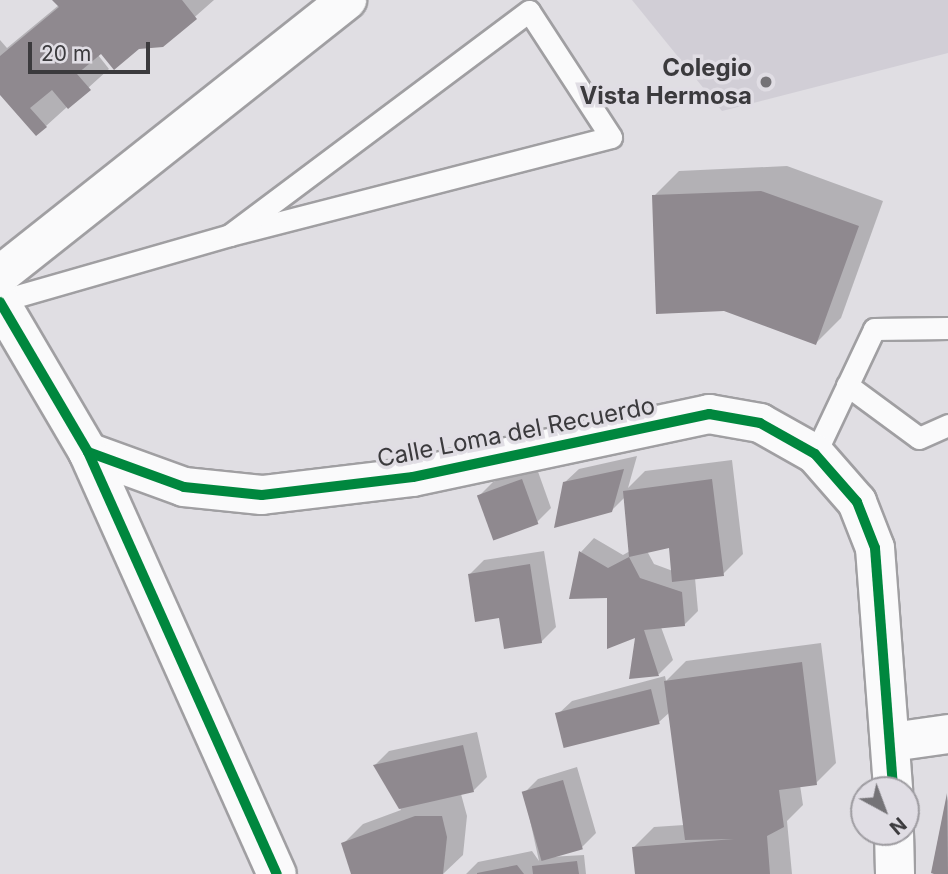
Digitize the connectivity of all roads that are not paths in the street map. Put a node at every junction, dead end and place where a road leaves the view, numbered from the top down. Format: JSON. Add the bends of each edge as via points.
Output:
{"nodes":[{"id":1,"x":347,"y":0,"type":"edge"},
{"id":2,"x":230,"y":234,"type":"junction"},
{"id":3,"x":0,"y":275,"type":"edge"},
{"id":4,"x":0,"y":302,"type":"edge"},
{"id":5,"x":948,"y":328,"type":"edge"},
{"id":6,"x":847,"y":384,"type":"junction"},
{"id":7,"x":948,"y":425,"type":"edge"},
{"id":8,"x":88,"y":452,"type":"junction"},
{"id":9,"x":815,"y":454,"type":"junction"},
{"id":10,"x":948,"y":734,"type":"edge"},
{"id":11,"x":892,"y":742,"type":"junction"},
{"id":12,"x":893,"y":776,"type":"edge"},
{"id":13,"x":894,"y":846,"type":"edge"},
{"id":14,"x":277,"y":874,"type":"edge"},
{"id":15,"x":895,"y":874,"type":"edge"}],
"edges":[{"from":1,"to":3,"type":"street"},
{"from":2,"to":2,"type":"lane","via":[[521,158],[611,137],[529,11]]},
{"from":2,"to":4,"type":"lane"},
{"from":4,"to":8,"type":"street"},
{"from":5,"to":6,"type":"lane","via":[[874,328]]},
{"from":6,"to":7,"type":"lane","via":[[919,438]]},
{"from":6,"to":9,"type":"lane"},
{"from":8,"to":9,"type":"street","name":"Calle Loma del Recuerdo","via":[[184,487],[262,495],[413,477],[709,414],[760,423]]},
{"from":8,"to":14,"type":"street"},
{"from":9,"to":11,"type":"street","name":"Calle Loma del Recuerdo","via":[[857,502],[875,548]]},
{"from":10,"to":11,"type":"street"},
{"from":11,"to":12,"type":"street","name":"Calle Loma del Recuerdo"},
{"from":13,"to":15,"type":"street"}]}
